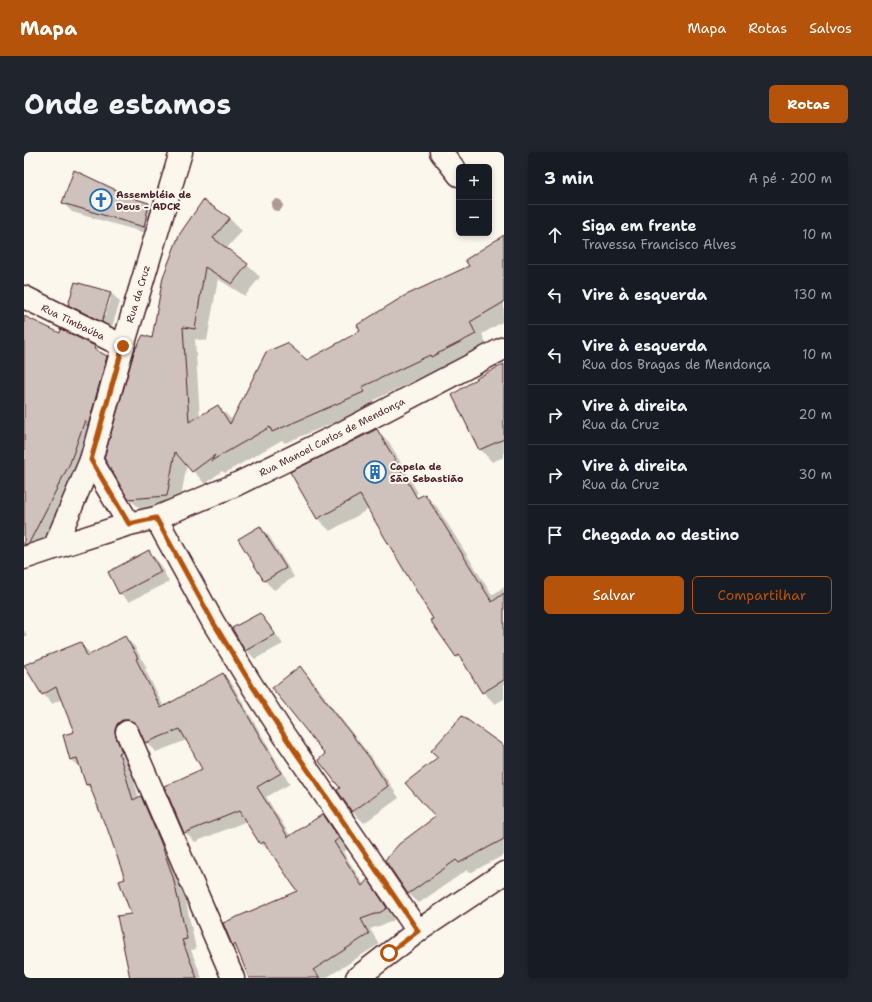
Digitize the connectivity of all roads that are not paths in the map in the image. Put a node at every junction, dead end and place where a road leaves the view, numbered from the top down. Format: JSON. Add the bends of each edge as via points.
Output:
{"nodes":[{"id":1,"x":181,"y":152,"type":"edge"},
{"id":2,"x":441,"y":152,"type":"edge"},
{"id":3,"x":456,"y":171,"type":"edge"},
{"id":4,"x":24,"y":297,"type":"edge"},
{"id":5,"x":123,"y":346,"type":"junction"},
{"id":6,"x":504,"y":348,"type":"edge"},
{"id":7,"x":91,"y":460,"type":"junction"},
{"id":8,"x":156,"y":518,"type":"junction"},
{"id":9,"x":129,"y":524,"type":"junction"},
{"id":10,"x":54,"y":548,"type":"junction"},
{"id":11,"x":24,"y":558,"type":"edge"},
{"id":12,"x":127,"y":732,"type":"dead end"},
{"id":13,"x":504,"y":873,"type":"edge"},
{"id":14,"x":418,"y":931,"type":"junction"},
{"id":15,"x":233,"y":978,"type":"edge"},
{"id":16,"x":357,"y":978,"type":"edge"}],
"edges":[{"from":1,"to":5,"type":"street","name":"Rua da Cruz"},
{"from":2,"to":3,"type":"street"},
{"from":4,"to":5,"type":"street","name":"Rua Timbaúba"},
{"from":5,"to":7,"type":"street","name":"Rua da Cruz"},
{"from":6,"to":8,"type":"street","name":"Rua Manoel Carlos de Mendonça","via":[[242,482]]},
{"from":7,"to":9,"type":"street"},
{"from":7,"to":10,"type":"street","name":"Rua da Cruz"},
{"from":8,"to":9,"type":"street","name":"Rua Manoel Carlos de Mendonça"},
{"from":8,"to":14,"type":"street","via":[[213,622],[251,684]]},
{"from":9,"to":10,"type":"street","name":"Rua Manoel Carlos de Mendonça"},
{"from":10,"to":11,"type":"street","name":"Rua Manoel Carlos de Mendonça"},
{"from":12,"to":15,"type":"street"},
{"from":13,"to":14,"type":"street"},
{"from":14,"to":16,"type":"street"}]}
